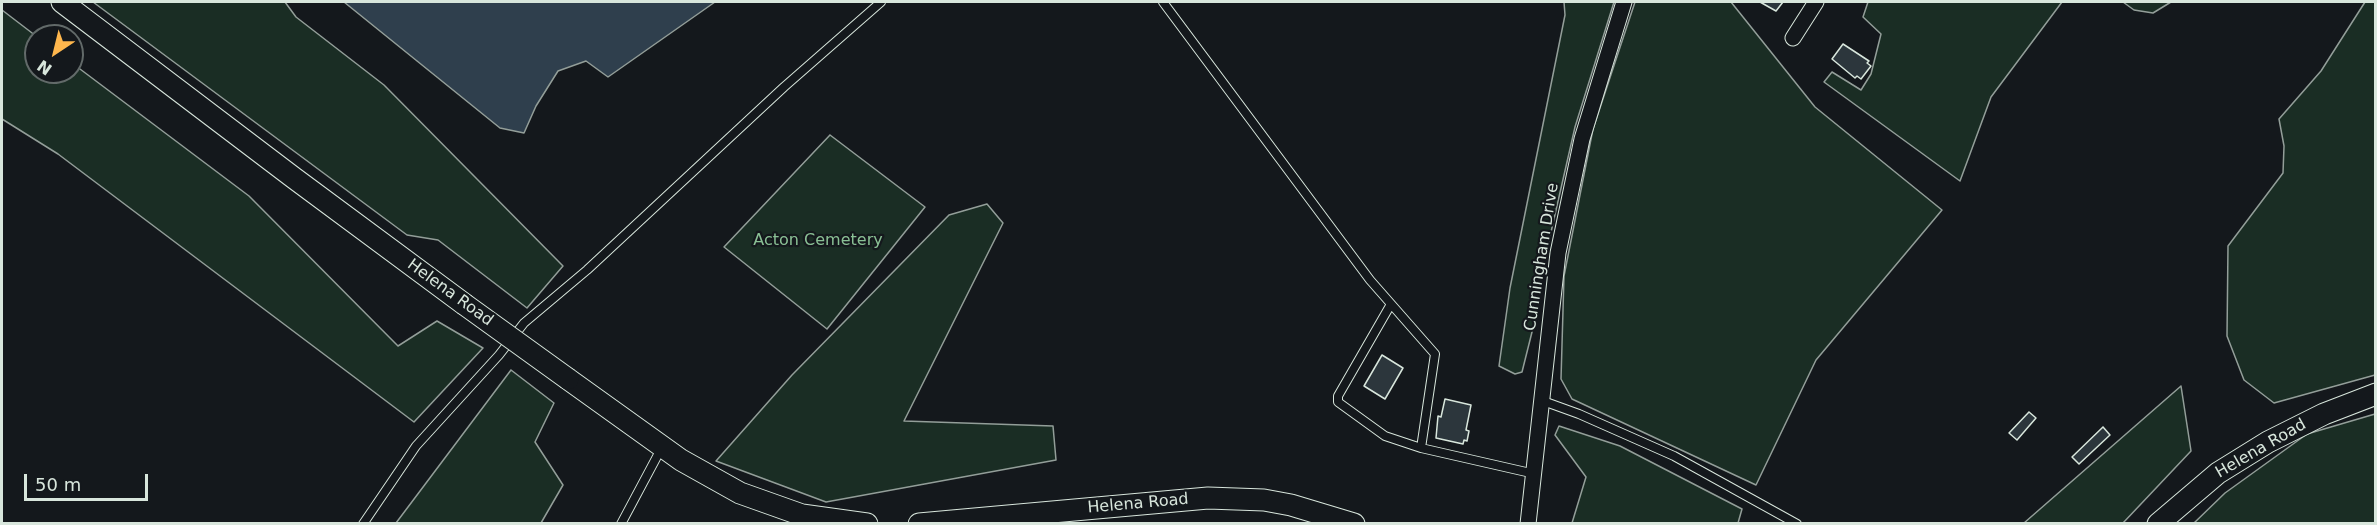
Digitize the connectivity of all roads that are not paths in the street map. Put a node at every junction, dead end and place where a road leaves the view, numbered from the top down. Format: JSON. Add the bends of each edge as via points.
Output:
{"nodes":[{"id":1,"x":62,"y":2,"type":"edge"},
{"id":2,"x":880,"y":2,"type":"edge"},
{"id":3,"x":1163,"y":2,"type":"edge"},
{"id":4,"x":1624,"y":2,"type":"edge"},
{"id":5,"x":1816,"y":2,"type":"edge"},
{"id":6,"x":1793,"y":38,"type":"dead end"},
{"id":7,"x":1391,"y":304,"type":"junction"},
{"id":8,"x":2376,"y":394,"type":"edge"},
{"id":9,"x":1543,"y":401,"type":"junction"},
{"id":10,"x":662,"y":448,"type":"junction"},
{"id":11,"x":1421,"y":448,"type":"junction"},
{"id":12,"x":1534,"y":474,"type":"junction"},
{"id":13,"x":363,"y":524,"type":"edge"},
{"id":14,"x":621,"y":524,"type":"edge"},
{"id":15,"x":867,"y":524,"type":"edge"},
{"id":16,"x":919,"y":524,"type":"edge"},
{"id":17,"x":1354,"y":524,"type":"edge"},
{"id":18,"x":1528,"y":524,"type":"edge"},
{"id":19,"x":1797,"y":524,"type":"edge"},
{"id":20,"x":2158,"y":524,"type":"edge"}],
"edges":[{"from":1,"to":10,"type":"main road","name":"Helena Road","bridge":true},
{"from":2,"to":13,"type":"lane","via":[[524,323],[416,446]]},
{"from":3,"to":7,"type":"lane"},
{"from":4,"to":9,"type":"street","name":"Cunningham Drive","via":[[1574,170],[1558,253]]},
{"from":5,"to":6,"type":"street"},
{"from":7,"to":11,"type":"lane","via":[[1435,354]]},
{"from":7,"to":11,"type":"lane","via":[[1338,402],[1385,436]]},
{"from":8,"to":20,"type":"main road","name":"Helena Road","via":[[2314,419],[2251,452],[2199,487]]},
{"from":9,"to":12,"type":"street","name":"Cunningham Drive"},
{"from":9,"to":19,"type":"lane","via":[[1674,456]]},
{"from":10,"to":14,"type":"lane"},
{"from":10,"to":15,"type":"main road","name":"Helena Road","via":[[706,476],[773,506],[840,522]]},
{"from":11,"to":12,"type":"lane"},
{"from":12,"to":18,"type":"street","name":"Cunningham Drive"},
{"from":16,"to":17,"type":"main road","name":"Helena Road","via":[[1236,498],[1291,505]]}]}
